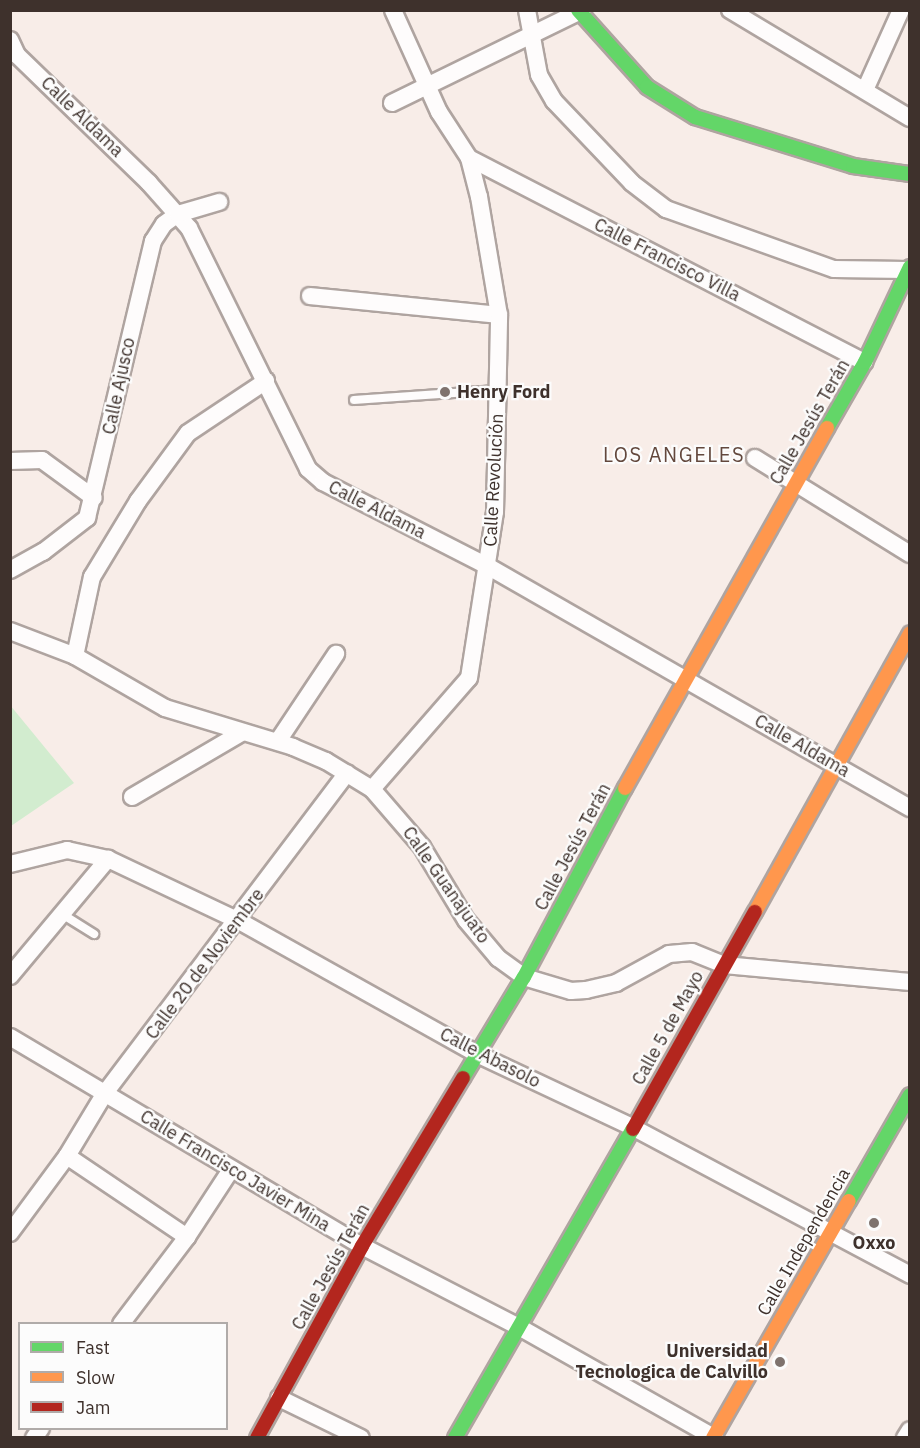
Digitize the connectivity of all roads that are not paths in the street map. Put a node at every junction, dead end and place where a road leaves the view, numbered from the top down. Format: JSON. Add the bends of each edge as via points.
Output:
{"nodes":[{"id":1,"x":393,"y":10,"type":"edge"},
{"id":2,"x":527,"y":10,"type":"edge"},
{"id":3,"x":730,"y":10,"type":"edge"},
{"id":4,"x":901,"y":10,"type":"edge"},
{"id":5,"x":580,"y":11,"type":"edge"},
{"id":6,"x":529,"y":38,"type":"junction"},
{"id":7,"x":13,"y":48,"type":"edge"},
{"id":8,"x":427,"y":87,"type":"junction"},
{"id":9,"x":865,"y":90,"type":"junction"},
{"id":10,"x":392,"y":103,"type":"dead end"},
{"id":11,"x":909,"y":118,"type":"edge"},
{"id":12,"x":469,"y":158,"type":"junction"},
{"id":13,"x":909,"y":174,"type":"edge"},
{"id":14,"x":219,"y":202,"type":"dead end"},
{"id":15,"x":178,"y":214,"type":"junction"},
{"id":16,"x":909,"y":268,"type":"edge"},
{"id":17,"x":310,"y":296,"type":"dead end"},
{"id":18,"x":499,"y":315,"type":"junction"},
{"id":19,"x":865,"y":362,"type":"junction"},
{"id":20,"x":266,"y":381,"type":"junction"},
{"id":21,"x":497,"y":390,"type":"junction"},
{"id":22,"x":354,"y":400,"type":"dead end"},
{"id":23,"x":755,"y":458,"type":"dead end"},
{"id":24,"x":10,"y":461,"type":"edge"},
{"id":25,"x":794,"y":484,"type":"junction"},
{"id":26,"x":94,"y":498,"type":"junction"},
{"id":27,"x":909,"y":554,"type":"edge"},
{"id":28,"x":489,"y":567,"type":"junction"},
{"id":29,"x":10,"y":570,"type":"edge"},
{"id":30,"x":10,"y":631,"type":"edge"},
{"id":31,"x":909,"y":633,"type":"edge"},
{"id":32,"x":336,"y":654,"type":"dead end"},
{"id":33,"x":75,"y":656,"type":"junction"},
{"id":34,"x":683,"y":679,"type":"junction"},
{"id":35,"x":241,"y":733,"type":"junction"},
{"id":36,"x":278,"y":741,"type":"junction"},
{"id":37,"x":835,"y":765,"type":"junction"},
{"id":38,"x":348,"y":773,"type":"junction"},
{"id":39,"x":372,"y":789,"type":"junction"},
{"id":40,"x":132,"y":797,"type":"dead end"},
{"id":41,"x":909,"y":808,"type":"edge"},
{"id":42,"x":108,"y":859,"type":"junction"},
{"id":43,"x":10,"y":864,"type":"edge"},
{"id":44,"x":62,"y":915,"type":"junction"},
{"id":45,"x":239,"y":921,"type":"junction"},
{"id":46,"x":94,"y":934,"type":"dead end"},
{"id":47,"x":724,"y":965,"type":"junction"},
{"id":48,"x":10,"y":976,"type":"edge"},
{"id":49,"x":524,"y":977,"type":"junction"},
{"id":50,"x":909,"y":982,"type":"edge"},
{"id":51,"x":10,"y":1037,"type":"edge"},
{"id":52,"x":479,"y":1054,"type":"junction"},
{"id":53,"x":105,"y":1093,"type":"junction"},
{"id":54,"x":909,"y":1095,"type":"edge"},
{"id":55,"x":634,"y":1128,"type":"junction"},
{"id":56,"x":67,"y":1156,"type":"junction"},
{"id":57,"x":231,"y":1171,"type":"junction"},
{"id":58,"x":831,"y":1232,"type":"junction"},
{"id":59,"x":10,"y":1233,"type":"edge"},
{"id":60,"x":187,"y":1236,"type":"junction"},
{"id":61,"x":362,"y":1246,"type":"junction"},
{"id":62,"x":909,"y":1275,"type":"edge"},
{"id":63,"x":122,"y":1322,"type":"edge"},
{"id":64,"x":519,"y":1327,"type":"junction"},
{"id":65,"x":279,"y":1398,"type":"junction"},
{"id":66,"x":909,"y":1430,"type":"edge"},
{"id":67,"x":257,"y":1437,"type":"edge"},
{"id":68,"x":361,"y":1437,"type":"edge"},
{"id":69,"x":455,"y":1437,"type":"edge"},
{"id":70,"x":714,"y":1437,"type":"edge"},
{"id":71,"x":905,"y":1437,"type":"edge"}],
"edges":[{"from":1,"to":8,"type":"street","name":"Calle Revolución"},
{"from":2,"to":6,"type":"street"},
{"from":3,"to":9,"type":"street"},
{"from":4,"to":9,"type":"street"},
{"from":5,"to":6,"type":"street"},
{"from":5,"to":13,"type":"street","via":[[647,87],[695,117],[853,166]]},
{"from":6,"to":8,"type":"street"},
{"from":6,"to":16,"type":"street","via":[[539,75],[555,101],[632,183],[666,209],[834,269]]},
{"from":7,"to":15,"type":"street","name":"Calle Aldama"},
{"from":8,"to":10,"type":"street"},
{"from":8,"to":12,"type":"street","name":"Calle Revolución"},
{"from":9,"to":11,"type":"street"},
{"from":12,"to":18,"type":"street","name":"Calle Revolución"},
{"from":12,"to":19,"type":"street","name":"Calle Francisco Villa"},
{"from":14,"to":15,"type":"street"},
{"from":15,"to":20,"type":"street","name":"Calle Aldama","via":[[189,228]]},
{"from":15,"to":26,"type":"street","name":"Calle Ajusco","via":[[159,233],[144,266]]},
{"from":16,"to":19,"type":"street","name":"Calle Jesús Terán"},
{"from":17,"to":18,"type":"street"},
{"from":18,"to":21,"type":"street","name":"Calle Revolución"},
{"from":19,"to":25,"type":"street","name":"Calle Jesús Terán"},
{"from":20,"to":28,"type":"street","name":"Calle Aldama","via":[[308,469],[323,482]]},
{"from":20,"to":33,"type":"street","via":[[188,433],[138,501],[92,577]]},
{"from":21,"to":22,"type":"lane"},
{"from":21,"to":28,"type":"street","name":"Calle Revolución","via":[[495,512]]},
{"from":23,"to":25,"type":"street"},
{"from":24,"to":26,"type":"street","via":[[42,460]]},
{"from":25,"to":27,"type":"street"},
{"from":25,"to":34,"type":"street","name":"Calle Jesús Terán"},
{"from":26,"to":29,"type":"street","name":"Calle Ajusco","via":[[87,518],[78,527]]},
{"from":28,"to":34,"type":"street","name":"Calle Aldama"},
{"from":28,"to":39,"type":"street","name":"Calle Revolución","via":[[469,678]]},
{"from":30,"to":33,"type":"street","name":"Calle Guanajuato"},
{"from":31,"to":37,"type":"street","name":"Calle 5 de Mayo"},
{"from":32,"to":36,"type":"street"},
{"from":33,"to":35,"type":"street","name":"Calle Guanajuato","via":[[165,708]]},
{"from":34,"to":37,"type":"street","name":"Calle Aldama"},
{"from":34,"to":49,"type":"street","name":"Calle Jesús Terán"},
{"from":35,"to":36,"type":"street","name":"Calle Guanajuato"},
{"from":35,"to":40,"type":"street"},
{"from":36,"to":38,"type":"street","name":"Calle Guanajuato"},
{"from":37,"to":41,"type":"street","name":"Calle Aldama"},
{"from":37,"to":47,"type":"street","name":"Calle 5 de Mayo"},
{"from":38,"to":39,"type":"street","name":"Calle Guanajuato"},
{"from":38,"to":45,"type":"street","name":"Calle 20 de Noviembre"},
{"from":39,"to":49,"type":"street","name":"Calle Guanajuato","via":[[422,847],[466,920],[498,958]]},
{"from":42,"to":43,"type":"street","name":"Calle Abasolo","via":[[67,850]]},
{"from":42,"to":44,"type":"street"},
{"from":42,"to":45,"type":"street","name":"Calle Abasolo"},
{"from":44,"to":46,"type":"lane"},
{"from":44,"to":48,"type":"street"},
{"from":45,"to":52,"type":"street","name":"Calle Abasolo"},
{"from":45,"to":53,"type":"street","name":"Calle 20 de Noviembre"},
{"from":47,"to":49,"type":"street","name":"Calle Guanajuato","via":[[692,952],[669,954],[616,983],[571,991]]},
{"from":47,"to":50,"type":"street","name":"Calle Guanajuato"},
{"from":47,"to":55,"type":"street","name":"Calle 5 de Mayo"},
{"from":49,"to":52,"type":"street","name":"Calle Jesús Terán"},
{"from":51,"to":53,"type":"street","name":"Calle Francisco Javier Mina"},
{"from":52,"to":55,"type":"street","name":"Calle Abasolo"},
{"from":52,"to":61,"type":"street","name":"Calle Jesús Terán"},
{"from":53,"to":56,"type":"street","name":"Calle 20 de Noviembre"},
{"from":53,"to":57,"type":"street","name":"Calle Francisco Javier Mina"},
{"from":54,"to":58,"type":"street","name":"Calle Independencia"},
{"from":55,"to":58,"type":"street","name":"Calle Abasolo"},
{"from":55,"to":64,"type":"street","name":"Calle 5 de Mayo"},
{"from":56,"to":59,"type":"street","name":"Calle 20 de Noviembre"},
{"from":56,"to":60,"type":"street"},
{"from":57,"to":60,"type":"street"},
{"from":57,"to":61,"type":"street","name":"Calle Francisco Javier Mina"},
{"from":58,"to":62,"type":"street","name":"Calle Abasolo"},
{"from":58,"to":70,"type":"street","name":"Calle Independencia"},
{"from":60,"to":63,"type":"street"},
{"from":61,"to":64,"type":"street","name":"Calle Francisco Javier Mina"},
{"from":61,"to":65,"type":"street","name":"Calle Jesús Terán"},
{"from":64,"to":69,"type":"street","name":"Calle 5 de Mayo"},
{"from":64,"to":70,"type":"street","name":"Calle Francisco Javier Mina"},
{"from":65,"to":67,"type":"street","name":"Calle Jesús Terán"},
{"from":65,"to":68,"type":"street"},
{"from":66,"to":71,"type":"street"}]}
